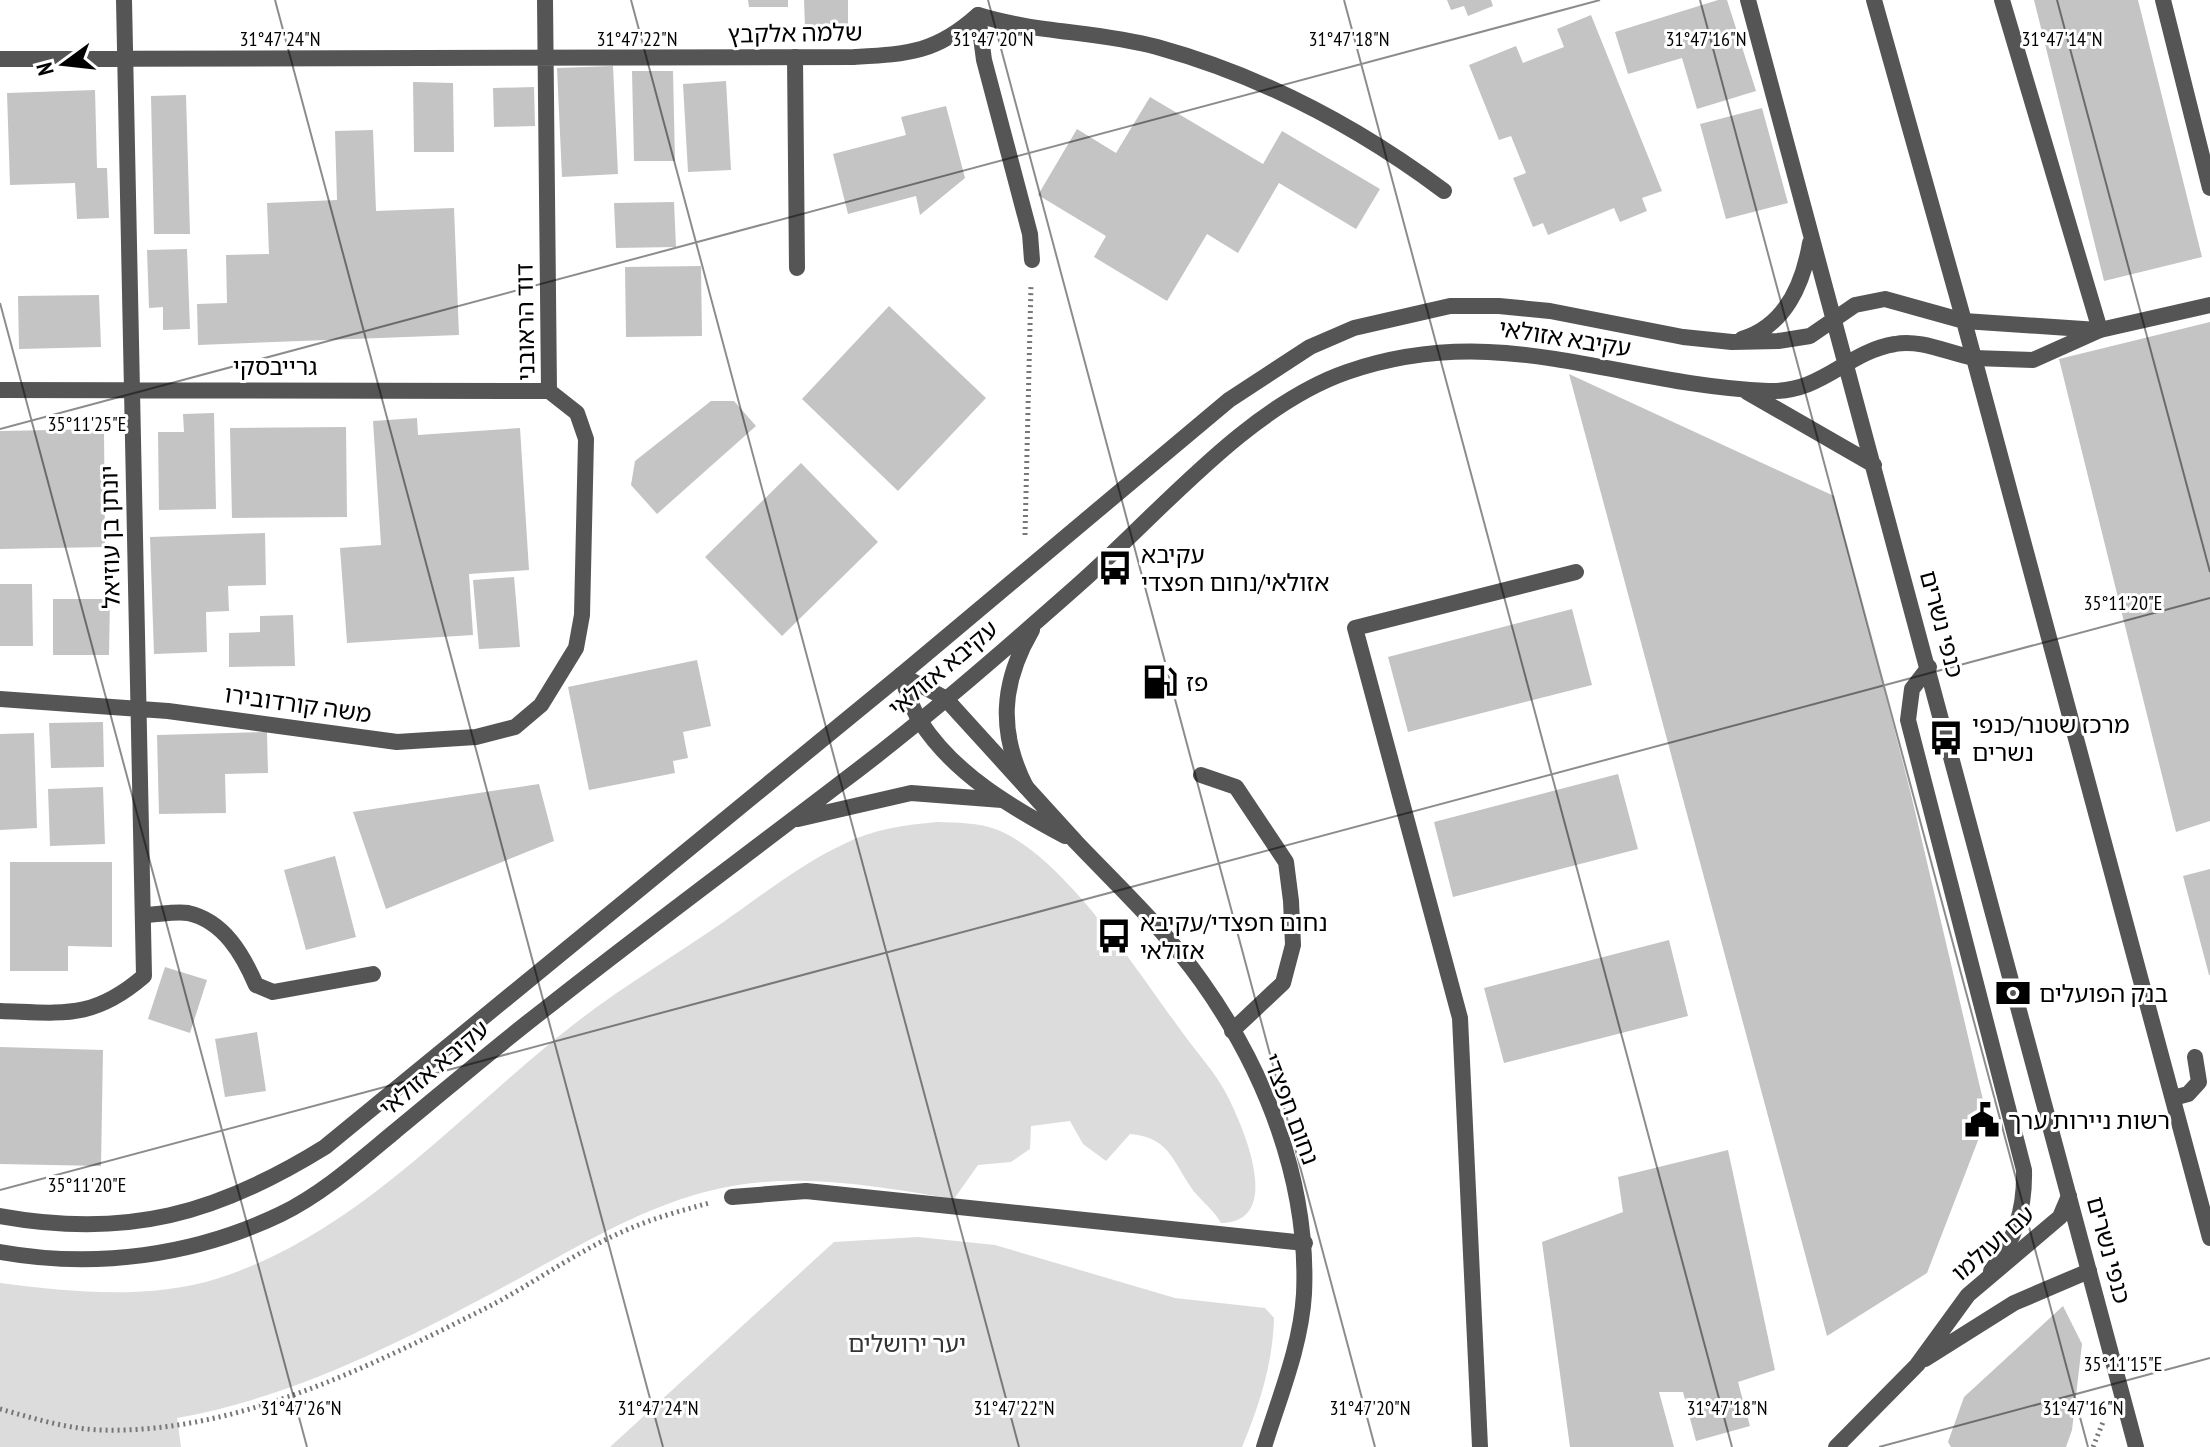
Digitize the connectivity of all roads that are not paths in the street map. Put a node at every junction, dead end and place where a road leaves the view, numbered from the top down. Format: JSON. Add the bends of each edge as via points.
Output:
{"nodes":[{"id":1,"x":124,"y":0,"type":"edge"},
{"id":2,"x":545,"y":0,"type":"edge"},
{"id":3,"x":1748,"y":0,"type":"edge"},
{"id":4,"x":1874,"y":0,"type":"edge"},
{"id":5,"x":2002,"y":0,"type":"edge"},
{"id":6,"x":2163,"y":0,"type":"edge"},
{"id":7,"x":978,"y":8,"type":"edge"},
{"id":8,"x":125,"y":57,"type":"junction"},
{"id":9,"x":546,"y":57,"type":"junction"},
{"id":10,"x":795,"y":57,"type":"junction"},
{"id":11,"x":0,"y":59,"type":"edge"},
{"id":12,"x":2210,"y":188,"type":"edge"},
{"id":13,"x":1444,"y":191,"type":"dead end"},
{"id":14,"x":1811,"y":238,"type":"junction"},
{"id":15,"x":1032,"y":260,"type":"road end"},
{"id":16,"x":797,"y":268,"type":"dead end"},
{"id":17,"x":2210,"y":305,"type":"edge"},
{"id":18,"x":1834,"y":319,"type":"junction"},
{"id":19,"x":1964,"y":321,"type":"junction"},
{"id":20,"x":2100,"y":330,"type":"junction"},
{"id":21,"x":1732,"y":342,"type":"junction"},
{"id":22,"x":1974,"y":358,"type":"junction"},
{"id":23,"x":1846,"y":366,"type":"junction"},
{"id":24,"x":1740,"y":389,"type":"junction"},
{"id":25,"x":0,"y":390,"type":"edge"},
{"id":26,"x":131,"y":390,"type":"junction"},
{"id":27,"x":549,"y":391,"type":"junction"},
{"id":28,"x":1874,"y":465,"type":"junction"},
{"id":29,"x":1576,"y":572,"type":"dead end"},
{"id":30,"x":1039,"y":618,"type":"junction"},
{"id":31,"x":1929,"y":667,"type":"junction"},
{"id":32,"x":564,"y":672,"type":"joint"},
{"id":33,"x":901,"y":675,"type":"junction"},
{"id":34,"x":945,"y":698,"type":"junction"},
{"id":35,"x":0,"y":699,"type":"edge"},
{"id":36,"x":138,"y":708,"type":"junction"},
{"id":37,"x":919,"y":720,"type":"junction"},
{"id":38,"x":1201,"y":775,"type":"dead end"},
{"id":39,"x":1026,"y":787,"type":"junction"},
{"id":40,"x":1002,"y":800,"type":"junction"},
{"id":41,"x":789,"y":821,"type":"junction"},
{"id":42,"x":1077,"y":842,"type":"junction"},
{"id":43,"x":143,"y":915,"type":"junction"},
{"id":44,"x":373,"y":974,"type":"dead end"},
{"id":45,"x":0,"y":1011,"type":"edge"},
{"id":46,"x":1232,"y":1031,"type":"junction"},
{"id":47,"x":2195,"y":1057,"type":"dead end"},
{"id":48,"x":2173,"y":1098,"type":"junction"},
{"id":49,"x":2069,"y":1196,"type":"junction"},
{"id":50,"x":732,"y":1197,"type":"road end"},
{"id":51,"x":0,"y":1216,"type":"edge"},
{"id":52,"x":2210,"y":1238,"type":"edge"},
{"id":53,"x":1305,"y":1243,"type":"junction"},
{"id":54,"x":0,"y":1252,"type":"edge"},
{"id":55,"x":2089,"y":1271,"type":"junction"},
{"id":56,"x":1986,"y":1276,"type":"junction"},
{"id":57,"x":1917,"y":1365,"type":"junction"},
{"id":58,"x":1264,"y":1447,"type":"edge"},
{"id":59,"x":1480,"y":1447,"type":"edge"},
{"id":60,"x":1836,"y":1447,"type":"edge"},
{"id":61,"x":2136,"y":1447,"type":"edge"}],
"edges":[{"from":1,"to":8,"type":"street","name":"יונתן בן עוזיאל"},
{"from":2,"to":9,"type":"street","name":"דוד הראובני"},
{"from":3,"to":14,"type":"street","name":"כנפי נשרים"},
{"from":4,"to":19,"type":"street"},
{"from":5,"to":20,"type":"street"},
{"from":6,"to":12,"type":"street"},
{"from":7,"to":10,"type":"street","name":"שלמה אלקבץ","via":[[944,42],[906,54]]},
{"from":7,"to":13,"type":"street","via":[[1039,30],[1155,46],[1256,80],[1344,123]]},
{"from":7,"to":15,"type":"street","via":[[984,60],[1030,234]]},
{"from":8,"to":9,"type":"street","name":"שלמה אלקבץ"},
{"from":8,"to":11,"type":"street","name":"שלמה אלקבץ"},
{"from":8,"to":26,"type":"street","name":"יונתן בן עוזיאל"},
{"from":9,"to":10,"type":"street","name":"שלמה אלקבץ"},
{"from":9,"to":27,"type":"street","name":"דוד הראובני"},
{"from":10,"to":16,"type":"street"},
{"from":14,"to":18,"type":"street","name":"כנפי נשרים"},
{"from":14,"to":21,"type":"street","via":[[1803,277],[1786,306],[1764,329]]},
{"from":17,"to":20,"type":"street"},
{"from":18,"to":19,"type":"street","name":"עקיבא אזולאי","via":[[1855,305],[1885,299]]},
{"from":18,"to":21,"type":"street","name":"עקיבא אזולאי","via":[[1798,339]]},
{"from":18,"to":23,"type":"street","name":"כנפי נשרים"},
{"from":19,"to":20,"type":"street","name":"עקיבא אזולאי"},
{"from":19,"to":22,"type":"street"},
{"from":20,"to":22,"type":"street","name":"עקיבא אזולאי","via":[[2033,360]]},
{"from":21,"to":33,"type":"street","name":"עקיבא אזולאי","via":[[1499,306],[1450,306],[1354,328],[1297,355],[1229,400]]},
{"from":22,"to":23,"type":"street","name":"עקיבא אזולאי","via":[[1904,343],[1878,348]]},
{"from":22,"to":48,"type":"street"},
{"from":23,"to":24,"type":"street","name":"עקיבא אזולאי","via":[[1801,388]]},
{"from":23,"to":28,"type":"street","name":"כנפי נשרים"},
{"from":24,"to":28,"type":"street"},
{"from":24,"to":30,"type":"street","name":"עקיבא אזולאי","via":[[1490,350],[1451,350],[1375,363],[1308,389],[1264,417]]},
{"from":25,"to":26,"type":"street","name":"גרייבסקי"},
{"from":26,"to":27,"type":"street","name":"גרייבסקי"},
{"from":26,"to":36,"type":"street","name":"יונתן בן עוזיאל"},
{"from":27,"to":32,"type":"street","name":"דוד הראובני","via":[[577,413],[586,439],[582,615],[576,648]]},
{"from":28,"to":31,"type":"street","name":"כנפי נשרים"},
{"from":29,"to":59,"type":"street","via":[[1355,628],[1460,1018]]},
{"from":30,"to":34,"type":"street","name":"עקיבא אזולאי"},
{"from":30,"to":39,"type":"street","via":[[1013,668],[1005,706],[1009,747]]},
{"from":31,"to":49,"type":"street","name":"כנפי נשרים"},
{"from":31,"to":56,"type":"street","via":[[1912,689],[1908,720],[2024,1170],[2020,1219]]},
{"from":32,"to":36,"type":"street","name":"משה קורדובירו","via":[[541,705],[515,727],[433,742],[397,742]]},
{"from":33,"to":34,"type":"street","name":"נחום חפצדי"},
{"from":33,"to":37,"type":"street","name":"נחום חפצדי"},
{"from":33,"to":51,"type":"street","name":"עקיבא אזולאי","via":[[390,1097],[277,1177],[234,1198],[139,1222],[38,1223]]},
{"from":34,"to":37,"type":"street","name":"עקיבא אזולאי"},
{"from":34,"to":39,"type":"street","name":"נחום חפצדי"},
{"from":35,"to":36,"type":"street","name":"משה קורדובירו"},
{"from":36,"to":43,"type":"street","name":"יונתן בן עוזיאל"},
{"from":37,"to":40,"type":"street","name":"נחום חפצדי","via":[[969,774]]},
{"from":37,"to":41,"type":"street","name":"עקיבא אזולאי"},
{"from":38,"to":46,"type":"street","via":[[1236,787],[1286,862],[1293,945],[1283,983]]},
{"from":39,"to":42,"type":"street","name":"נחום חפצדי"},
{"from":40,"to":41,"type":"street","via":[[911,793]]},
{"from":40,"to":42,"type":"street","name":"נחום חפצדי"},
{"from":41,"to":54,"type":"street","name":"עקיבא אזולאי","via":[[512,1034],[330,1184],[284,1213],[191,1246],[137,1257],[87,1260]]},
{"from":42,"to":46,"type":"street","name":"נחום חפצדי","via":[[1201,981]]},
{"from":43,"to":44,"type":"street","via":[[188,913],[228,935],[256,985],[273,992]]},
{"from":43,"to":45,"type":"street","name":"יונתן בן עוזיאל","via":[[144,976],[117,999],[76,1013]]},
{"from":46,"to":53,"type":"street","name":"נחום חפצדי","via":[[1282,1138]]},
{"from":47,"to":48,"type":"street","via":[[2200,1074],[2195,1089]]},
{"from":48,"to":52,"type":"street"},
{"from":49,"to":55,"type":"street","name":"כנפי נשרים"},
{"from":49,"to":56,"type":"street","name":"עם ועולמו","via":[[2049,1228]]},
{"from":50,"to":53,"type":"street","via":[[806,1191]]},
{"from":53,"to":58,"type":"street","name":"נחום חפצדי","via":[[1303,1298],[1292,1357]]},
{"from":55,"to":57,"type":"street","name":"עם ועולמו","via":[[2014,1303]]},
{"from":55,"to":61,"type":"street","name":"כנפי נשרים"},
{"from":56,"to":57,"type":"street","name":"עם ועולמו"},
{"from":57,"to":60,"type":"street","name":"עם ועולמו"}]}
